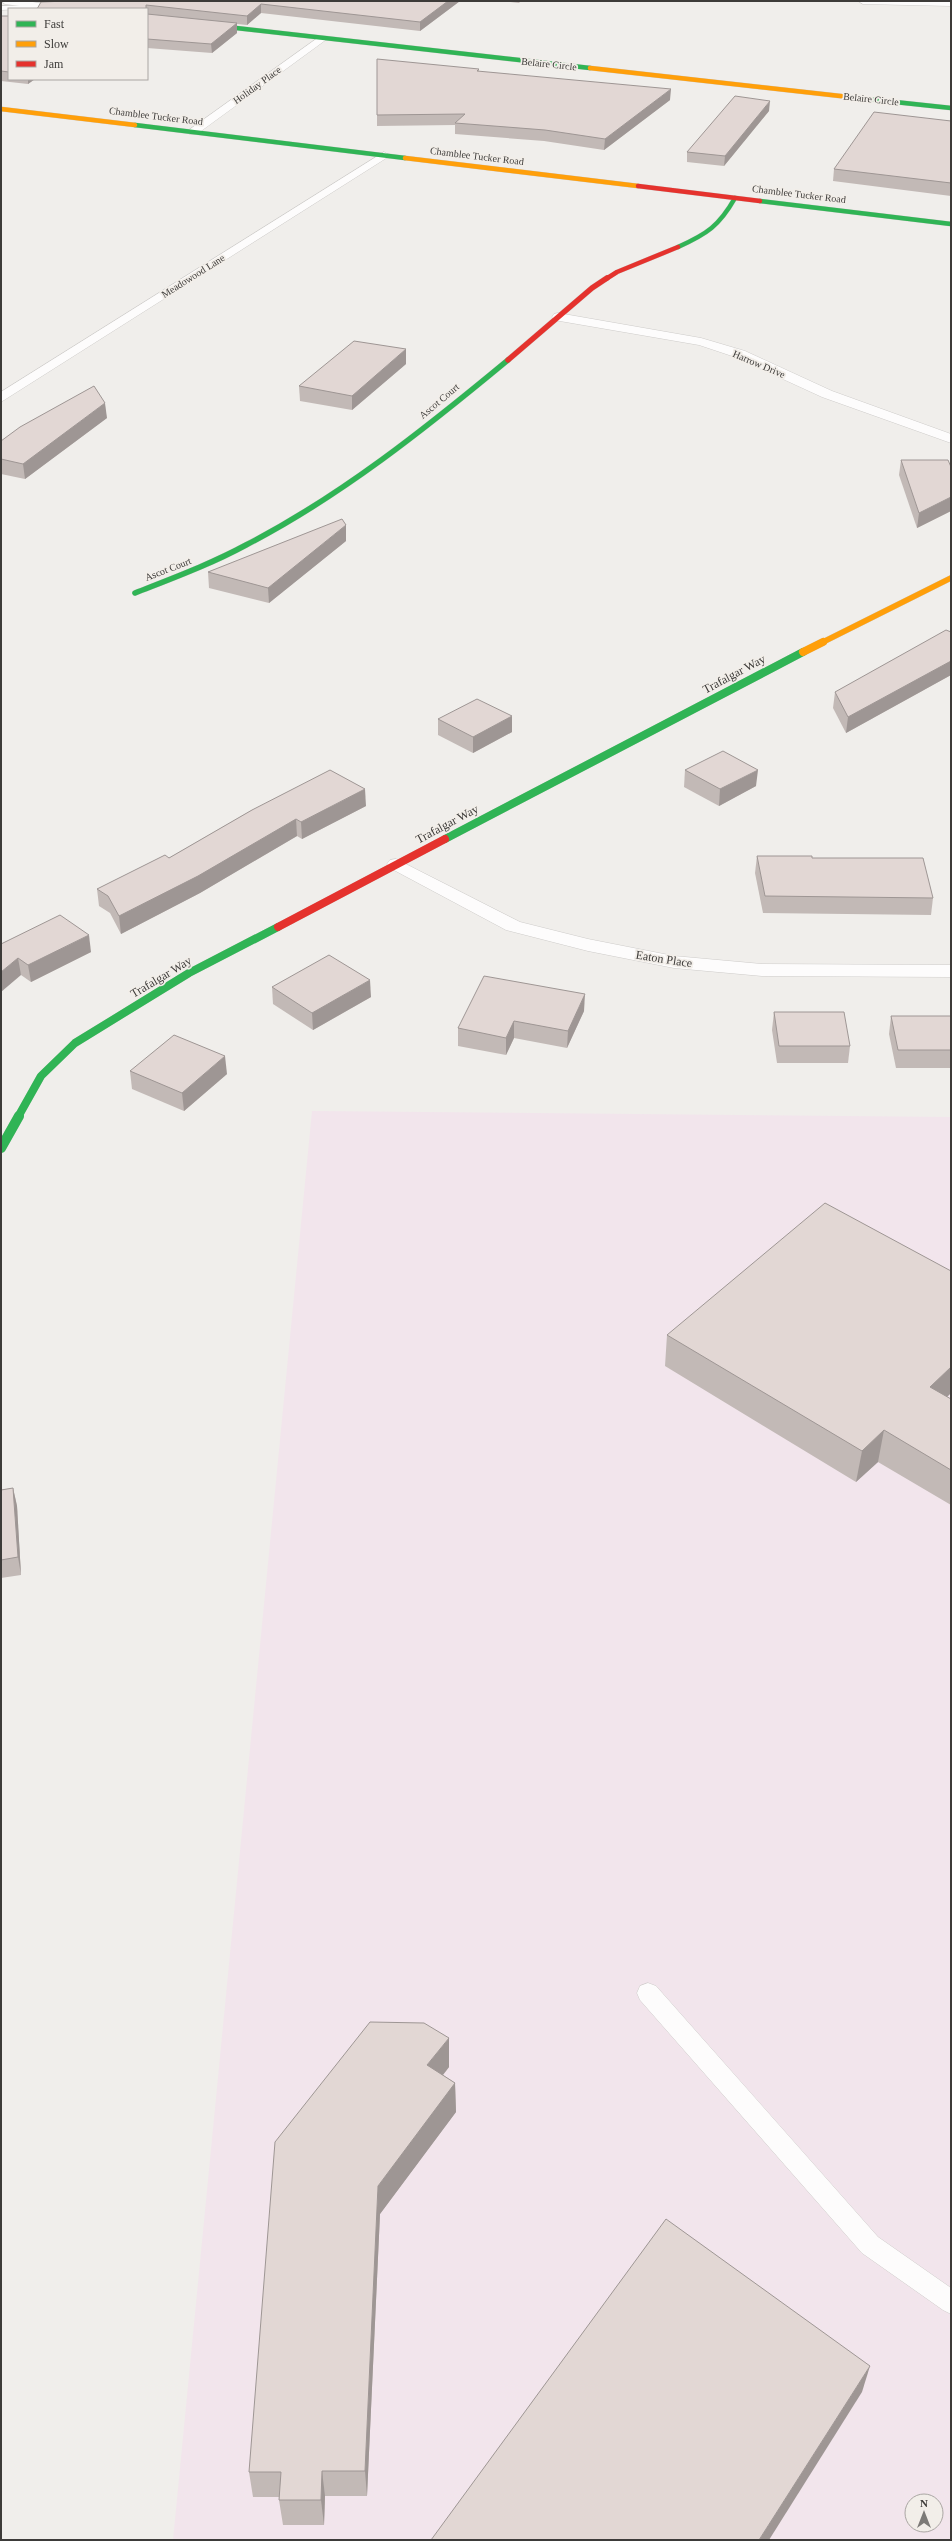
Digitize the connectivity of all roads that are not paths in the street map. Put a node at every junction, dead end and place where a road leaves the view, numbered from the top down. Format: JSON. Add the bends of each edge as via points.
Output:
{"nodes":[{"id":1,"x":5,"y":1,"type":"edge"},
{"id":2,"x":863,"y":1,"type":"edge"},
{"id":3,"x":951,"y":3,"type":"edge"},
{"id":4,"x":43,"y":7,"type":"junction"},
{"id":5,"x":1,"y":8,"type":"edge"},
{"id":6,"x":52,"y":8,"type":"edge"},
{"id":7,"x":148,"y":18,"type":"edge"},
{"id":8,"x":322,"y":39,"type":"junction"},
{"id":9,"x":951,"y":108,"type":"edge"},
{"id":10,"x":1,"y":109,"type":"edge"},
{"id":11,"x":193,"y":132,"type":"junction"},
{"id":12,"x":384,"y":156,"type":"junction"},
{"id":13,"x":735,"y":198,"type":"junction"},
{"id":14,"x":951,"y":224,"type":"edge"},
{"id":15,"x":558,"y":317,"type":"junction"},
{"id":16,"x":1,"y":398,"type":"edge"},
{"id":17,"x":951,"y":439,"type":"edge"},
{"id":18,"x":951,"y":578,"type":"edge"},
{"id":19,"x":135,"y":593,"type":"dead end"},
{"id":20,"x":396,"y":864,"type":"junction"},
{"id":21,"x":951,"y":971,"type":"edge"},
{"id":22,"x":1,"y":1148,"type":"edge"},
{"id":23,"x":648,"y":1993,"type":"dead end"},
{"id":24,"x":951,"y":2302,"type":"edge"}],
"edges":[{"from":1,"to":4,"type":"street"},
{"from":2,"to":3,"type":"street"},
{"from":4,"to":5,"type":"lane"},
{"from":4,"to":6,"type":"street"},
{"from":7,"to":8,"type":"street","name":"Belaire Circle"},
{"from":8,"to":9,"type":"street","name":"Belaire Circle"},
{"from":8,"to":11,"type":"street","name":"Holiday Place"},
{"from":10,"to":11,"type":"street","name":"Chamblee Tucker Road"},
{"from":11,"to":12,"type":"street","name":"Chamblee Tucker Road"},
{"from":12,"to":13,"type":"street","name":"Chamblee Tucker Road"},
{"from":12,"to":16,"type":"street","name":"Meadowood Lane"},
{"from":13,"to":14,"type":"street","name":"Chamblee Tucker Road"},
{"from":13,"to":15,"type":"street","name":"Ascot Court","via":[[723,221],[715,228],[694,240],[617,272],[592,288]]},
{"from":15,"to":17,"type":"street","name":"Harrow Drive","via":[[693,341],[727,350],[827,394]]},
{"from":15,"to":19,"type":"street","name":"Ascot Court","via":[[407,442],[304,514],[179,578]]},
{"from":18,"to":20,"type":"street","name":"Trafalgar Way","via":[[863,620]]},
{"from":20,"to":21,"type":"street","name":"Eaton Place","via":[[514,926],[588,945],[674,962],[762,970]]},
{"from":20,"to":22,"type":"street","name":"Trafalgar Way","via":[[189,973],[75,1043],[41,1076]]},
{"from":23,"to":24,"type":"lane","via":[[870,2245]]}]}
